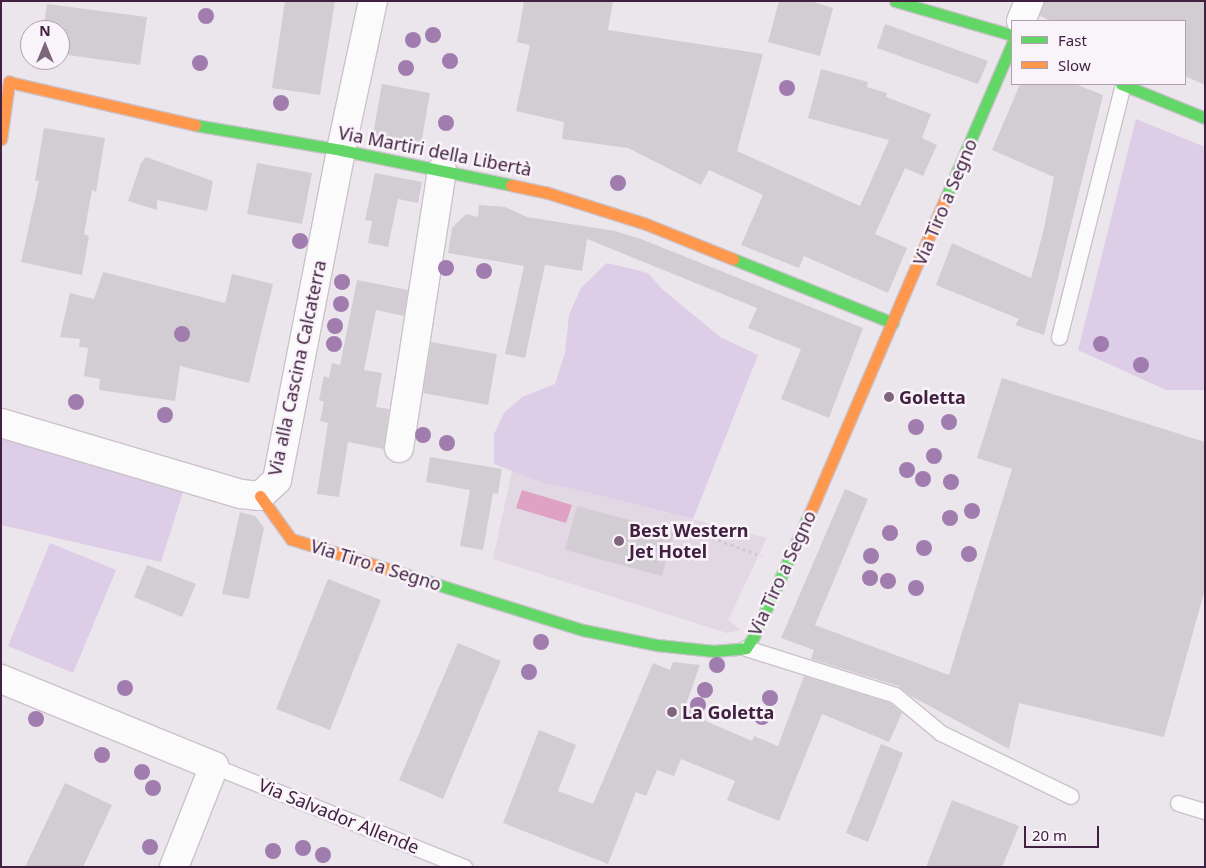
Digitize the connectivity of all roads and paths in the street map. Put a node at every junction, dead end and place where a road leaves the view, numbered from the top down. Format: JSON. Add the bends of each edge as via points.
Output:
{"nodes":[{"id":1,"x":373,"y":1,"type":"edge"},
{"id":2,"x":895,"y":1,"type":"edge"},
{"id":3,"x":1029,"y":1,"type":"edge"},
{"id":4,"x":1021,"y":20,"type":"edge"},
{"id":5,"x":1011,"y":35,"type":"edge"},
{"id":6,"x":1011,"y":46,"type":"edge"},
{"id":7,"x":1122,"y":85,"type":"edge"},
{"id":8,"x":1124,"y":85,"type":"edge"},
{"id":9,"x":1205,"y":118,"type":"edge"},
{"id":10,"x":1,"y":139,"type":"edge"},
{"id":11,"x":341,"y":150,"type":"junction"},
{"id":12,"x":442,"y":170,"type":"junction"},
{"id":13,"x":893,"y":323,"type":"junction"},
{"id":14,"x":1059,"y":337,"type":"dead end"},
{"id":15,"x":1,"y":423,"type":"edge"},
{"id":16,"x":398,"y":448,"type":"dead end"},
{"id":17,"x":260,"y":496,"type":"junction"},
{"id":18,"x":694,"y":531,"type":"dead end"},
{"id":19,"x":788,"y":563,"type":"junction"},
{"id":20,"x":746,"y":648,"type":"junction"},
{"id":21,"x":1,"y":678,"type":"edge"},
{"id":22,"x":214,"y":766,"type":"junction"},
{"id":23,"x":1071,"y":796,"type":"dead end"},
{"id":24,"x":1178,"y":803,"type":"dead end"},
{"id":25,"x":1205,"y":811,"type":"edge"},
{"id":26,"x":174,"y":867,"type":"edge"},
{"id":27,"x":464,"y":867,"type":"edge"}],
"edges":[{"from":1,"to":11,"type":"street","name":"Via alla Cascina Calcaterra"},
{"from":2,"to":5,"type":"street"},
{"from":3,"to":4,"type":"street"},
{"from":6,"to":13,"type":"street","name":"Via Tiro a Segno"},
{"from":7,"to":14,"type":"lane"},
{"from":8,"to":9,"type":"street"},
{"from":10,"to":11,"type":"street","name":"Via Martiri della Libertà","via":[[8,82],[197,126]]},
{"from":11,"to":12,"type":"street","name":"Via Martiri della Libertà"},
{"from":11,"to":17,"type":"street","name":"Via alla Cascina Calcaterra","via":[[277,480]]},
{"from":12,"to":13,"type":"street","name":"Via Martiri della Libertà","via":[[545,192],[646,224]]},
{"from":12,"to":16,"type":"street"},
{"from":13,"to":19,"type":"street","name":"Via Tiro a Segno"},
{"from":15,"to":17,"type":"street","name":"Via alla Cascina Calcaterra","via":[[241,494]]},
{"from":17,"to":20,"type":"street","name":"Via Tiro a Segno","via":[[291,539],[583,630],[657,645],[714,651]]},
{"from":18,"to":19,"type":"path"},
{"from":19,"to":20,"type":"street","name":"Via Tiro a Segno"},
{"from":20,"to":23,"type":"lane","via":[[895,695],[941,733]]},
{"from":21,"to":22,"type":"street","name":"Via Salvador Allende"},
{"from":22,"to":26,"type":"street"},
{"from":22,"to":27,"type":"lane","name":"Via Salvador Allende"},
{"from":24,"to":25,"type":"lane"}]}
